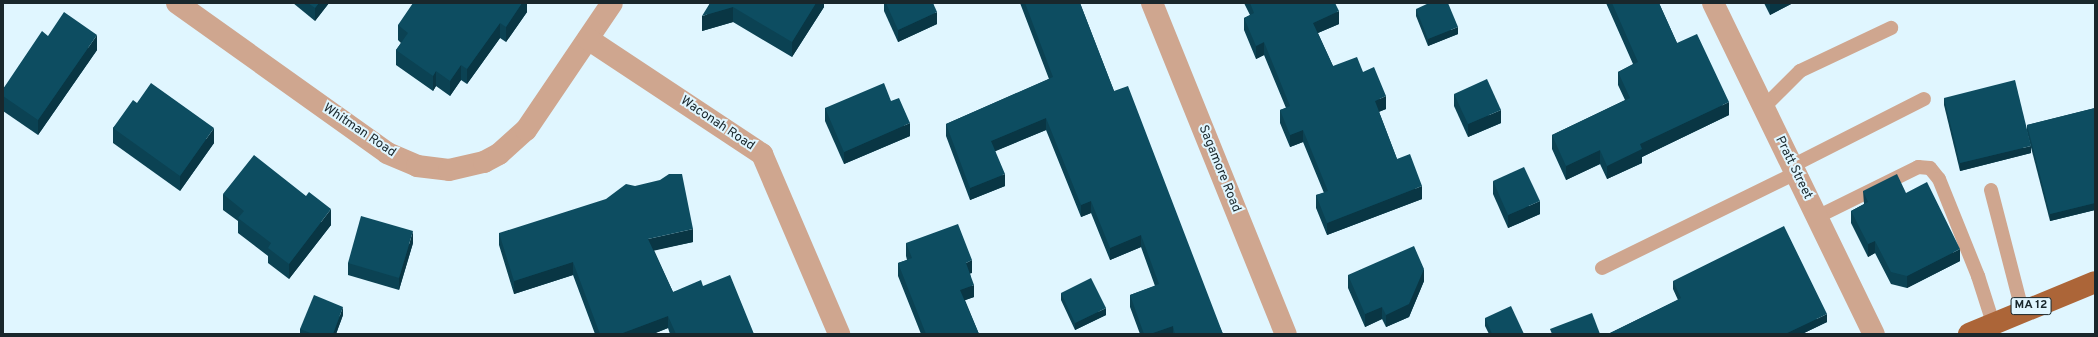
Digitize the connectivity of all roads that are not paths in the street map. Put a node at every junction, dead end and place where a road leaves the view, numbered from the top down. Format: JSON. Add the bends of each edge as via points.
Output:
{"nodes":[{"id":1,"x":177,"y":3,"type":"edge"},
{"id":2,"x":612,"y":3,"type":"edge"},
{"id":3,"x":1152,"y":3,"type":"edge"},
{"id":4,"x":1712,"y":3,"type":"edge"},
{"id":5,"x":1891,"y":28,"type":"dead end"},
{"id":6,"x":588,"y":39,"type":"junction"},
{"id":7,"x":1924,"y":99,"type":"dead end"},
{"id":8,"x":1764,"y":107,"type":"junction"},
{"id":9,"x":1794,"y":170,"type":"junction"},
{"id":10,"x":1991,"y":190,"type":"dead end"},
{"id":11,"x":1817,"y":217,"type":"junction"},
{"id":12,"x":1602,"y":268,"type":"dead end"},
{"id":13,"x":2095,"y":282,"type":"edge"},
{"id":14,"x":2022,"y":310,"type":"junction"},
{"id":15,"x":1993,"y":323,"type":"junction"},
{"id":16,"x":839,"y":334,"type":"edge"},
{"id":17,"x":1286,"y":334,"type":"edge"},
{"id":18,"x":1874,"y":334,"type":"edge"},
{"id":19,"x":1969,"y":334,"type":"edge"}],
"edges":[{"from":1,"to":6,"type":"street","name":"Whitman Road","via":[[387,153],[431,170],[449,170],[478,164],[499,154],[539,115]]},
{"from":2,"to":6,"type":"street","name":"Whitman Road"},
{"from":3,"to":17,"type":"street","name":"Sagamore Road"},
{"from":4,"to":8,"type":"street","name":"Pratt Street"},
{"from":5,"to":8,"type":"lane","via":[[1800,71]]},
{"from":6,"to":16,"type":"street","name":"Waconah Road","via":[[762,154]]},
{"from":7,"to":9,"type":"lane"},
{"from":8,"to":9,"type":"street","name":"Pratt Street"},
{"from":9,"to":11,"type":"street","name":"Pratt Street"},
{"from":9,"to":12,"type":"lane"},
{"from":10,"to":14,"type":"lane"},
{"from":11,"to":15,"type":"lane","via":[[1918,167],[1930,168],[1939,179],[1978,276]]},
{"from":11,"to":18,"type":"street","name":"Pratt Street"},
{"from":13,"to":14,"type":"main road","number":"MA 12"},
{"from":14,"to":15,"type":"main road","number":"MA 12"},
{"from":15,"to":19,"type":"main road","number":"MA 12"}]}
